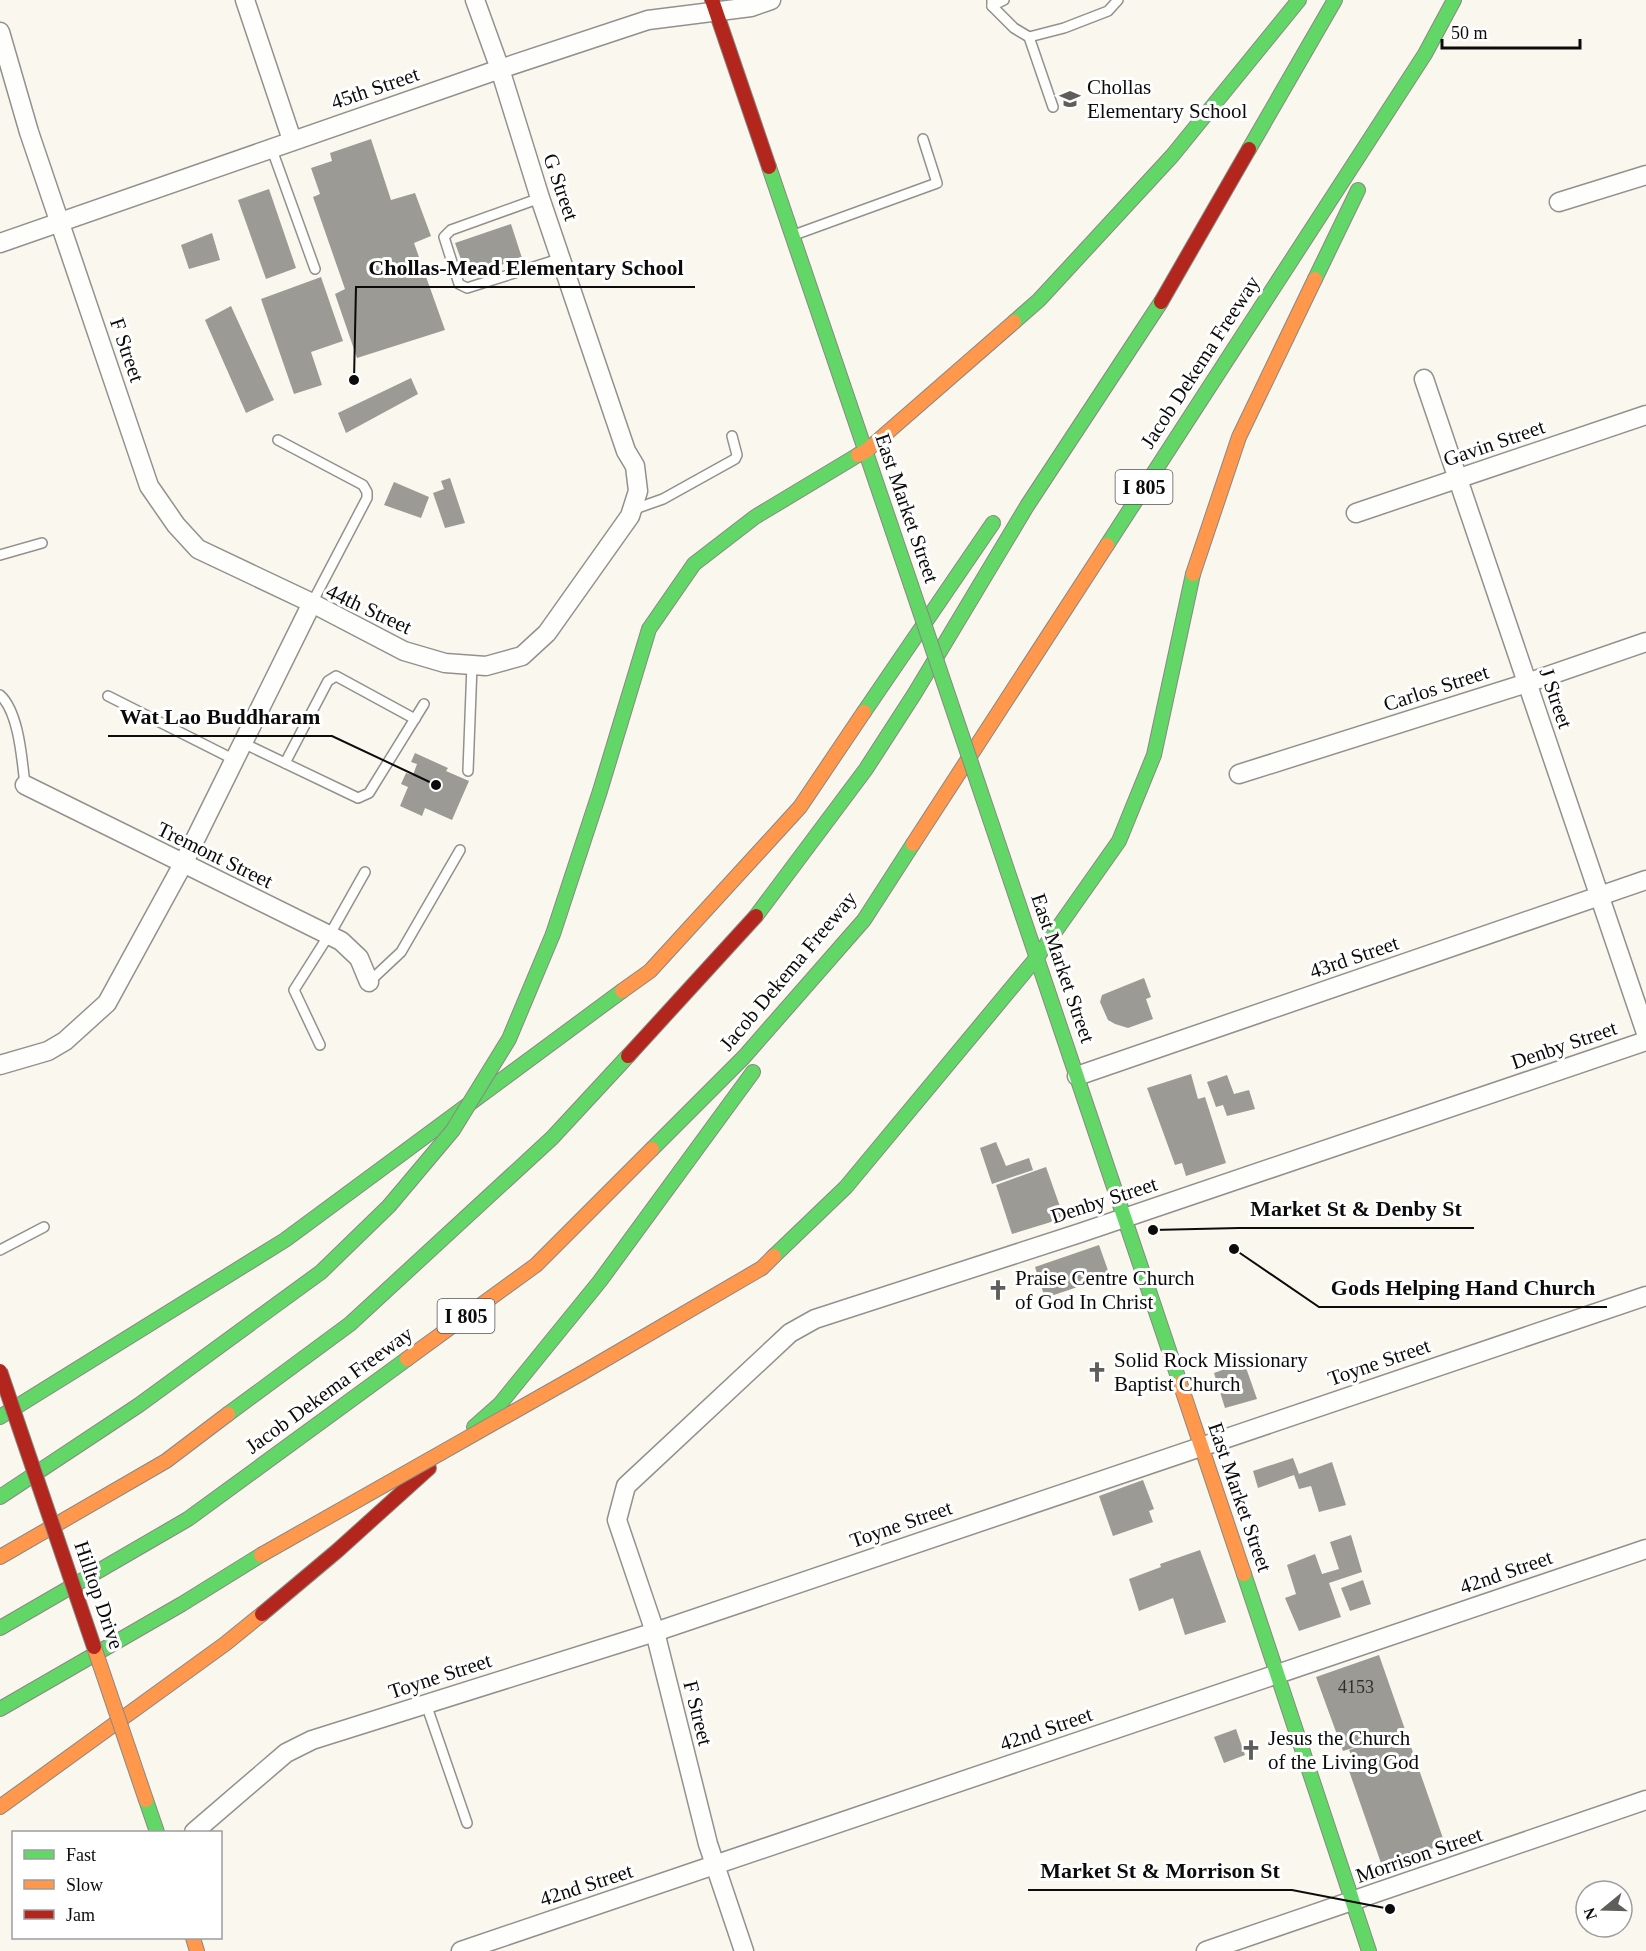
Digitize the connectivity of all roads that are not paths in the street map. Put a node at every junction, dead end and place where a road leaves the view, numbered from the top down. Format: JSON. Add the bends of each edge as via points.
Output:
{"nodes":[{"id":1,"x":245,"y":0,"type":"edge"},
{"id":2,"x":475,"y":0,"type":"edge"},
{"id":3,"x":771,"y":0,"type":"edge"},
{"id":4,"x":1004,"y":0,"type":"edge"},
{"id":5,"x":1118,"y":0,"type":"edge"},
{"id":6,"x":1299,"y":0,"type":"edge"},
{"id":7,"x":1335,"y":0,"type":"edge"},
{"id":8,"x":1454,"y":0,"type":"edge"},
{"id":9,"x":992,"y":3,"type":"edge"},
{"id":10,"x":713,"y":6,"type":"edge"},
{"id":11,"x":0,"y":32,"type":"edge"},
{"id":12,"x":1029,"y":37,"type":"junction"},
{"id":13,"x":1425,"y":54,"type":"junction"},
{"id":14,"x":500,"y":69,"type":"junction"},
{"id":15,"x":1053,"y":107,"type":"dead end"},
{"id":16,"x":923,"y":139,"type":"dead end"},
{"id":17,"x":292,"y":140,"type":"junction"},
{"id":18,"x":271,"y":147,"type":"junction"},
{"id":19,"x":1373,"y":159,"type":"dead end"},
{"id":20,"x":1646,"y":175,"type":"edge"},
{"id":21,"x":1363,"y":180,"type":"dead end"},
{"id":22,"x":540,"y":198,"type":"junction"},
{"id":23,"x":1559,"y":202,"type":"dead end"},
{"id":24,"x":60,"y":222,"type":"junction"},
{"id":25,"x":792,"y":235,"type":"junction"},
{"id":26,"x":0,"y":243,"type":"edge"},
{"id":27,"x":562,"y":258,"type":"junction"},
{"id":28,"x":315,"y":269,"type":"dead end"},
{"id":29,"x":1161,"y":301,"type":"junction"},
{"id":30,"x":1424,"y":379,"type":"dead end"},
{"id":31,"x":1646,"y":415,"type":"edge"},
{"id":32,"x":732,"y":436,"type":"dead end"},
{"id":33,"x":278,"y":440,"type":"dead end"},
{"id":34,"x":1048,"y":449,"type":"dead end"},
{"id":35,"x":866,"y":451,"type":"junction"},
{"id":36,"x":1458,"y":479,"type":"junction"},
{"id":37,"x":638,"y":491,"type":"joint"},
{"id":38,"x":632,"y":510,"type":"junction"},
{"id":39,"x":999,"y":513,"type":"dead end"},
{"id":40,"x":1356,"y":513,"type":"dead end"},
{"id":41,"x":42,"y":543,"type":"dead end"},
{"id":42,"x":0,"y":555,"type":"edge"},
{"id":43,"x":312,"y":603,"type":"junction"},
{"id":44,"x":1646,"y":642,"type":"edge"},
{"id":45,"x":472,"y":665,"type":"junction"},
{"id":46,"x":1527,"y":683,"type":"junction"},
{"id":47,"x":0,"y":695,"type":"edge"},
{"id":48,"x":108,"y":696,"type":"dead end"},
{"id":49,"x":424,"y":704,"type":"dead end"},
{"id":50,"x":415,"y":719,"type":"junction"},
{"id":51,"x":239,"y":752,"type":"junction"},
{"id":52,"x":285,"y":763,"type":"junction"},
{"id":53,"x":468,"y":771,"type":"dead end"},
{"id":54,"x":1239,"y":774,"type":"dead end"},
{"id":55,"x":25,"y":785,"type":"joint"},
{"id":56,"x":460,"y":850,"type":"dead end"},
{"id":57,"x":183,"y":864,"type":"junction"},
{"id":58,"x":364,"y":872,"type":"dead end"},
{"id":59,"x":1646,"y":880,"type":"edge"},
{"id":60,"x":1600,"y":896,"type":"junction"},
{"id":61,"x":864,"y":920,"type":"junction"},
{"id":62,"x":328,"y":935,"type":"junction"},
{"id":63,"x":1038,"y":956,"type":"junction"},
{"id":64,"x":369,"y":982,"type":"joint"},
{"id":65,"x":1646,"y":1033,"type":"edge"},
{"id":66,"x":1646,"y":1041,"type":"edge"},
{"id":67,"x":320,"y":1045,"type":"dead end"},
{"id":68,"x":0,"y":1065,"type":"edge"},
{"id":69,"x":1077,"y":1076,"type":"junction"},
{"id":70,"x":1125,"y":1217,"type":"junction"},
{"id":71,"x":44,"y":1227,"type":"dead end"},
{"id":72,"x":0,"y":1250,"type":"edge"},
{"id":73,"x":1646,"y":1296,"type":"edge"},
{"id":74,"x":0,"y":1371,"type":"edge"},
{"id":75,"x":0,"y":1417,"type":"edge"},
{"id":76,"x":1200,"y":1446,"type":"junction"},
{"id":77,"x":626,"y":1486,"type":"joint"},
{"id":78,"x":0,"y":1497,"type":"edge"},
{"id":79,"x":1646,"y":1549,"type":"edge"},
{"id":80,"x":0,"y":1557,"type":"edge"},
{"id":81,"x":0,"y":1628,"type":"edge"},
{"id":82,"x":655,"y":1632,"type":"junction"},
{"id":83,"x":1278,"y":1673,"type":"junction"},
{"id":84,"x":426,"y":1704,"type":"junction"},
{"id":85,"x":0,"y":1709,"type":"edge"},
{"id":86,"x":55,"y":1766,"type":"junction"},
{"id":87,"x":1646,"y":1800,"type":"edge"},
{"id":88,"x":0,"y":1801,"type":"edge"},
{"id":89,"x":0,"y":1807,"type":"edge"},
{"id":90,"x":467,"y":1823,"type":"dead end"},
{"id":91,"x":156,"y":1831,"type":"edge"},
{"id":92,"x":196,"y":1831,"type":"edge"},
{"id":93,"x":715,"y":1866,"type":"junction"},
{"id":94,"x":1353,"y":1901,"type":"junction"},
{"id":95,"x":461,"y":1951,"type":"edge"},
{"id":96,"x":744,"y":1951,"type":"edge"},
{"id":97,"x":1206,"y":1951,"type":"edge"},
{"id":98,"x":1369,"y":1951,"type":"edge"}],
"edges":[{"from":1,"to":17,"type":"street"},
{"from":2,"to":14,"type":"street","name":"G Street"},
{"from":3,"to":10,"type":"street","name":"45th Street","via":[[751,7]]},
{"from":4,"to":9,"type":"lane"},
{"from":5,"to":12,"type":"lane","via":[[1108,11]]},
{"from":6,"to":35,"type":"main road","via":[[1172,156],[1040,300]]},
{"from":7,"to":29,"type":"main road","name":"Jacob Dekema Freeway"},
{"from":8,"to":13,"type":"main road","name":"Jacob Dekema Freeway","number":"I 805"},
{"from":9,"to":12,"type":"lane","via":[[1014,28]]},
{"from":10,"to":14,"type":"street","name":"45th Street","via":[[648,20]]},
{"from":10,"to":25,"type":"main road","name":"East Market Street"},
{"from":11,"to":24,"type":"street","name":"F Street"},
{"from":12,"to":15,"type":"lane"},
{"from":13,"to":19,"type":"main road"},
{"from":13,"to":61,"type":"main road","name":"Jacob Dekema Freeway","number":"I 805"},
{"from":14,"to":17,"type":"street","name":"45th Street"},
{"from":14,"to":22,"type":"street","name":"G Street"},
{"from":16,"to":25,"type":"lane","via":[[937,183]]},
{"from":17,"to":18,"type":"street","name":"45th Street"},
{"from":18,"to":24,"type":"street","name":"45th Street"},
{"from":18,"to":28,"type":"lane"},
{"from":20,"to":23,"type":"street"},
{"from":21,"to":63,"type":"main road","via":[[1239,437],[1194,570],[1154,755],[1123,832]]},
{"from":22,"to":27,"type":"street","name":"G Street"},
{"from":22,"to":27,"type":"lane","via":[[451,230],[444,237],[459,284],[467,288]]},
{"from":24,"to":26,"type":"street","name":"45th Street"},
{"from":24,"to":43,"type":"street","name":"F Street","via":[[149,486],[198,549]]},
{"from":25,"to":35,"type":"main road","name":"East Market Street"},
{"from":27,"to":37,"type":"street","name":"G Street","via":[[626,451],[635,466]]},
{"from":29,"to":34,"type":"main road"},
{"from":29,"to":80,"type":"main road","name":"Jacob Dekema Freeway","via":[[1027,506],[866,770],[752,922],[667,1015],[552,1138],[350,1324],[166,1461]]},
{"from":30,"to":36,"type":"street","name":"J Street"},
{"from":31,"to":36,"type":"street","name":"Gavin Street"},
{"from":32,"to":38,"type":"lane","via":[[735,459],[663,499]]},
{"from":33,"to":43,"type":"lane","via":[[363,485],[367,492]]},
{"from":35,"to":63,"type":"main road","name":"East Market Street","bridge":true},
{"from":35,"to":78,"type":"main road","bridge":true,"via":[[755,517],[694,564],[649,629],[553,934],[509,1039],[453,1130],[389,1206],[321,1272],[139,1405]]},
{"from":36,"to":40,"type":"street","name":"Gavin Street"},
{"from":36,"to":46,"type":"street","name":"J Street"},
{"from":37,"to":38,"type":"street","name":"44th Street"},
{"from":38,"to":45,"type":"street","name":"44th Street","via":[[547,633],[522,656],[486,666]]},
{"from":39,"to":75,"type":"main road","via":[[800,807],[650,971],[285,1240]]},
{"from":41,"to":42,"type":"lane"},
{"from":43,"to":45,"type":"street","name":"44th Street","via":[[404,651],[445,663]]},
{"from":43,"to":51,"type":"street","name":"44th Street"},
{"from":44,"to":46,"type":"street","name":"Carlos Street"},
{"from":45,"to":53,"type":"lane"},
{"from":46,"to":54,"type":"street","name":"Carlos Street"},
{"from":46,"to":60,"type":"street","name":"J Street"},
{"from":47,"to":55,"type":"lane","via":[[9,703]]},
{"from":48,"to":51,"type":"lane"},
{"from":49,"to":50,"type":"lane"},
{"from":50,"to":52,"type":"lane","via":[[369,793],[358,798]]},
{"from":50,"to":52,"type":"lane","via":[[336,676],[328,681]]},
{"from":51,"to":52,"type":"lane"},
{"from":51,"to":57,"type":"street","name":"44th Street"},
{"from":55,"to":57,"type":"street","name":"Tremont Street"},
{"from":56,"to":64,"type":"lane","via":[[400,952]]},
{"from":57,"to":62,"type":"street","name":"Tremont Street"},
{"from":57,"to":68,"type":"street","name":"44th Street","via":[[107,1003],[48,1051]]},
{"from":58,"to":62,"type":"lane"},
{"from":59,"to":60,"type":"street","name":"43rd Street"},
{"from":60,"to":65,"type":"street","name":"J Street"},
{"from":60,"to":69,"type":"street","name":"43rd Street"},
{"from":61,"to":81,"type":"main road","name":"Jacob Dekema Freeway","number":"I 805","via":[[744,1057],[536,1265],[188,1519]]},
{"from":61,"to":86,"type":"main road","via":[[600,1281],[500,1404],[271,1607]]},
{"from":62,"to":64,"type":"street","name":"Tremont Street","via":[[359,958]]},
{"from":62,"to":67,"type":"lane","via":[[294,990]]},
{"from":63,"to":69,"type":"main road","name":"East Market Street"},
{"from":63,"to":85,"type":"main road","bridge":true,"via":[[846,1187],[762,1268],[261,1554],[183,1604]]},
{"from":66,"to":70,"type":"street","name":"Denby Street"},
{"from":69,"to":70,"type":"main road","name":"East Market Street"},
{"from":70,"to":76,"type":"main road","name":"East Market Street"},
{"from":70,"to":77,"type":"street","name":"Denby Street","via":[[815,1319],[790,1334]]},
{"from":71,"to":72,"type":"lane"},
{"from":73,"to":76,"type":"street","name":"Toyne Street"},
{"from":74,"to":91,"type":"main road","name":"Hilltop Drive","bridge":true},
{"from":76,"to":82,"type":"street","name":"Toyne Street"},
{"from":76,"to":83,"type":"main road","name":"East Market Street"},
{"from":77,"to":82,"type":"street","name":"F Street","via":[[617,1521]]},
{"from":79,"to":83,"type":"street","name":"42nd Street"},
{"from":82,"to":84,"type":"street","name":"Toyne Street"},
{"from":82,"to":93,"type":"street","name":"F Street"},
{"from":83,"to":93,"type":"street","name":"42nd Street"},
{"from":83,"to":94,"type":"main road","name":"East Market Street"},
{"from":84,"to":90,"type":"lane"},
{"from":84,"to":92,"type":"street","name":"Toyne Street","via":[[312,1740],[286,1753]]},
{"from":86,"to":88,"type":"main road"},
{"from":86,"to":89,"type":"main road"},
{"from":87,"to":94,"type":"street","name":"Morrison Street"},
{"from":93,"to":95,"type":"street","name":"42nd Street"},
{"from":93,"to":96,"type":"street","name":"F Street"},
{"from":94,"to":97,"type":"street","name":"Morrison Street"},
{"from":94,"to":98,"type":"main road","name":"East Market Street"}]}
